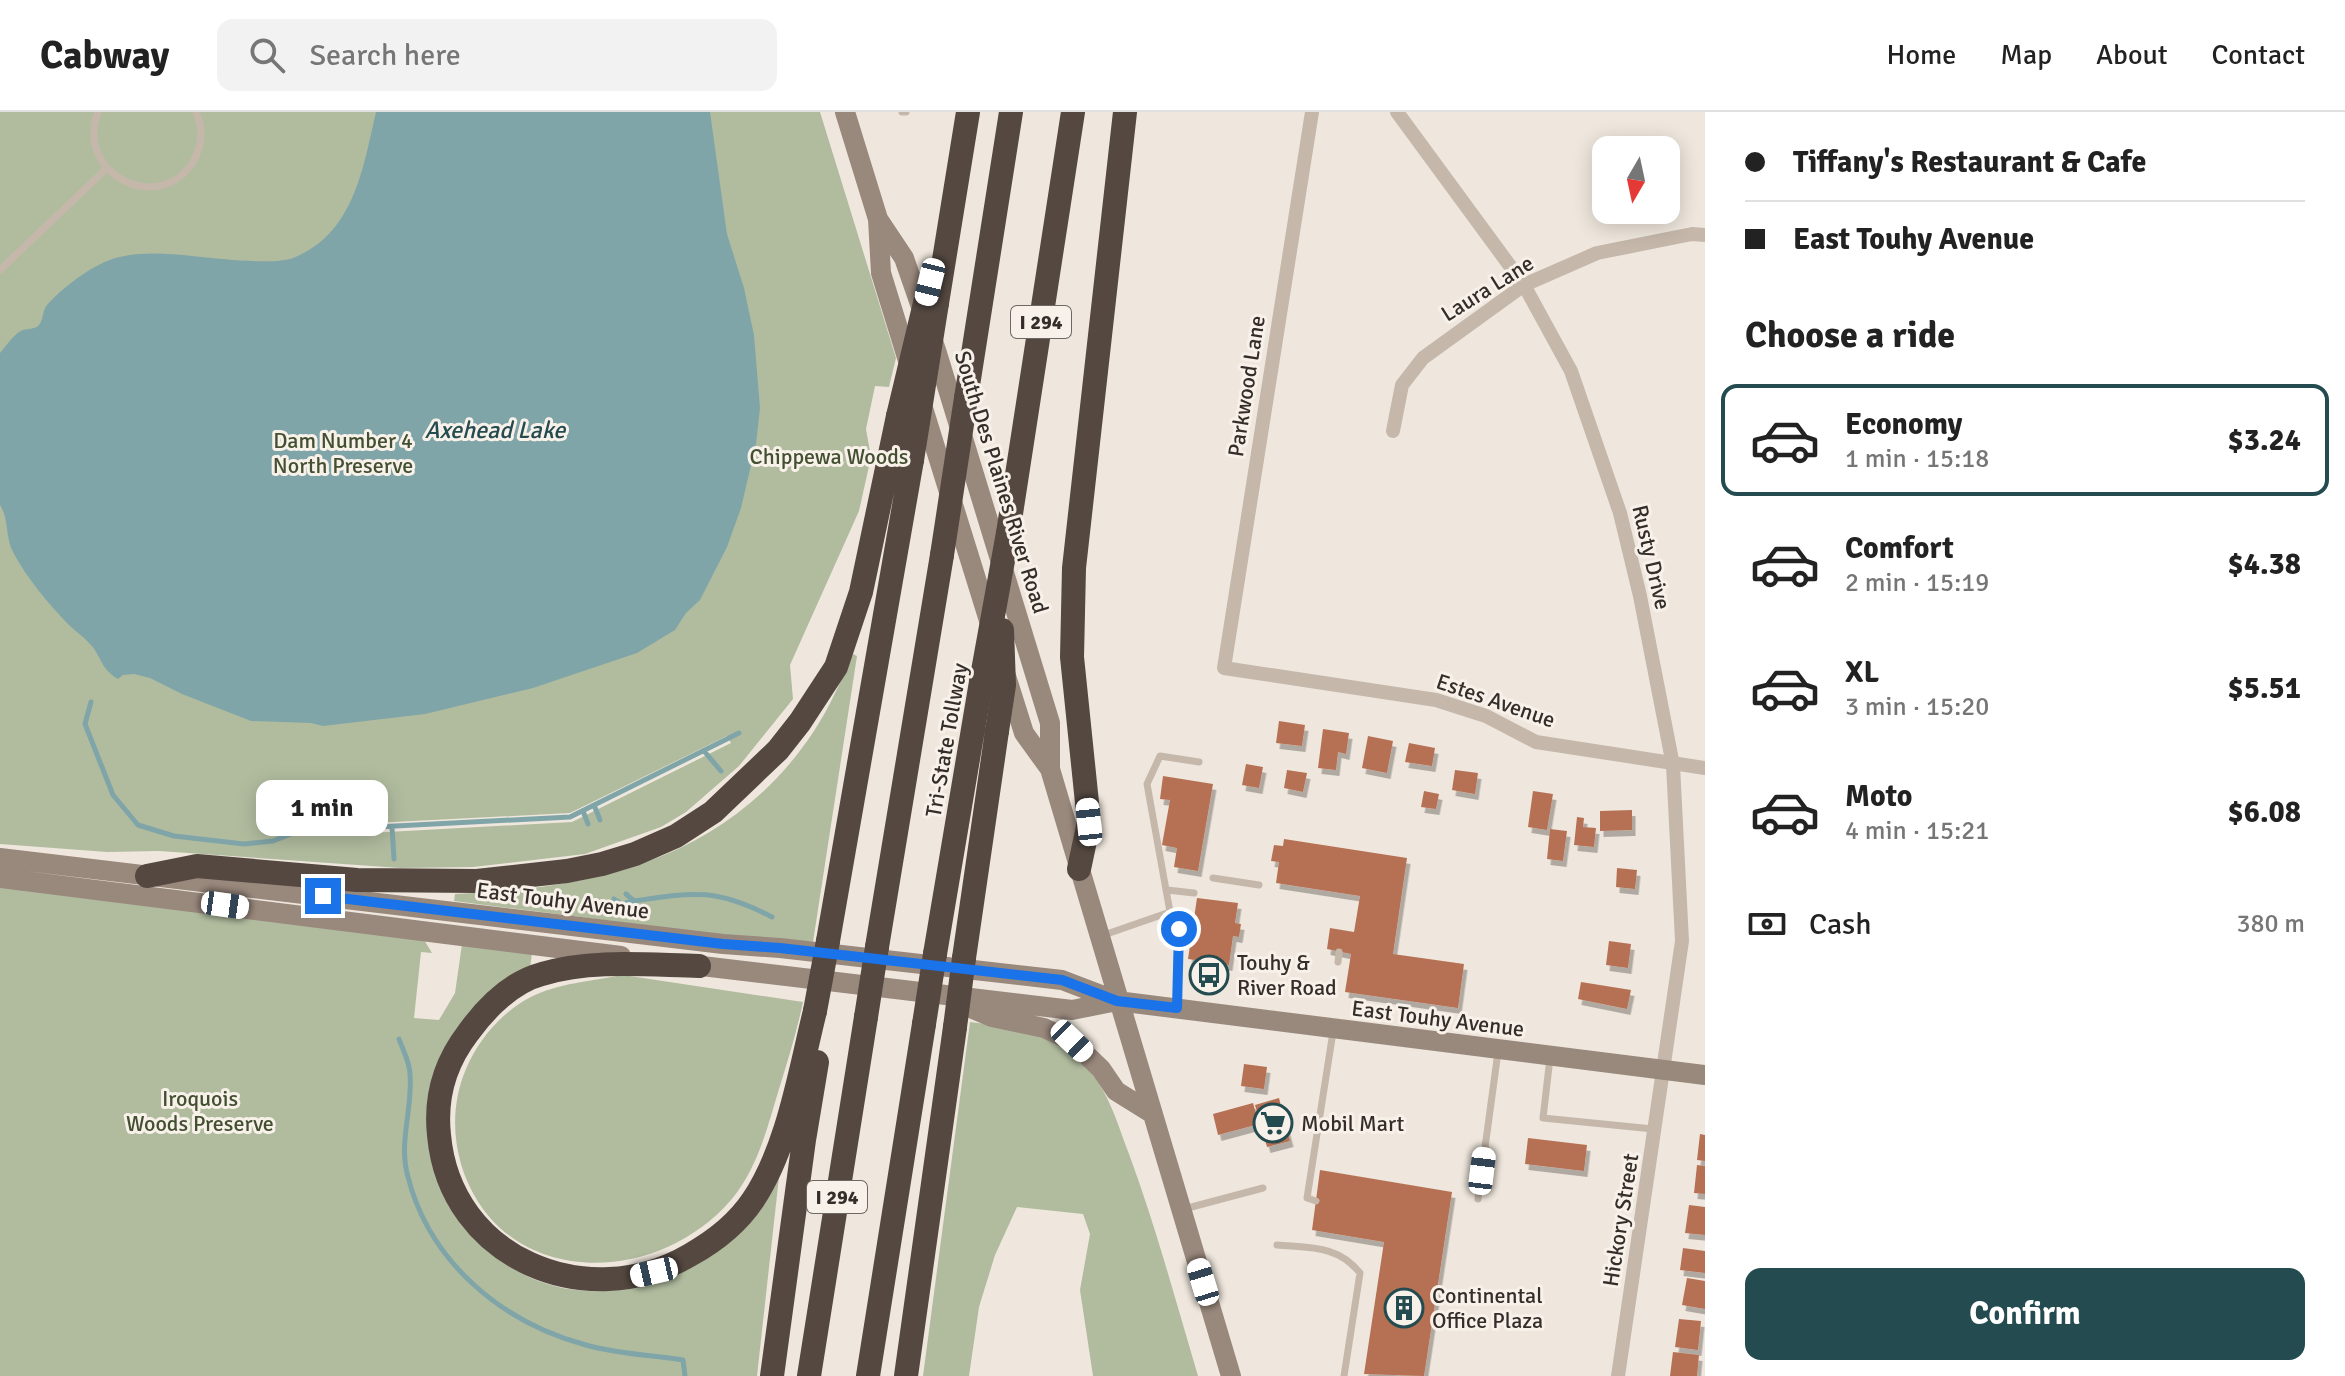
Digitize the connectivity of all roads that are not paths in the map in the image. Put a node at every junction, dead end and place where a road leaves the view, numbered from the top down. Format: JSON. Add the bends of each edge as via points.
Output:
{"nodes":[{"id":1,"x":98,"y":112,"type":"edge"},
{"id":2,"x":196,"y":112,"type":"edge"},
{"id":3,"x":845,"y":112,"type":"edge"},
{"id":4,"x":968,"y":112,"type":"edge"},
{"id":5,"x":1011,"y":112,"type":"edge"},
{"id":6,"x":1073,"y":112,"type":"edge"},
{"id":7,"x":1125,"y":112,"type":"edge"},
{"id":8,"x":1312,"y":112,"type":"edge"},
{"id":9,"x":1397,"y":112,"type":"edge"},
{"id":10,"x":107,"y":168,"type":"junction"},
{"id":11,"x":878,"y":219,"type":"junction"},
{"id":12,"x":1705,"y":235,"type":"edge"},
{"id":13,"x":0,"y":270,"type":"edge"},
{"id":14,"x":1524,"y":285,"type":"junction"},
{"id":15,"x":934,"y":293,"type":"junction"},
{"id":16,"x":1393,"y":431,"type":"dead end"},
{"id":17,"x":1000,"y":587,"type":"junction"},
{"id":18,"x":1224,"y":668,"type":"joint"},
{"id":19,"x":1199,"y":762,"type":"dead end"},
{"id":20,"x":1673,"y":765,"type":"junction"},
{"id":21,"x":1705,"y":768,"type":"edge"},
{"id":22,"x":1050,"y":769,"type":"junction"},
{"id":23,"x":0,"y":858,"type":"edge"},
{"id":24,"x":1079,"y":869,"type":"junction"},
{"id":25,"x":147,"y":876,"type":"junction"},
{"id":26,"x":0,"y":878,"type":"edge"},
{"id":27,"x":1213,"y":878,"type":"dead end"},
{"id":28,"x":1259,"y":885,"type":"dead end"},
{"id":29,"x":1167,"y":890,"type":"junction"},
{"id":30,"x":1194,"y":893,"type":"dead end"},
{"id":31,"x":1170,"y":912,"type":"junction"},
{"id":32,"x":1099,"y":936,"type":"junction"},
{"id":33,"x":1339,"y":952,"type":"dead end"},
{"id":34,"x":1338,"y":962,"type":"dead end"},
{"id":35,"x":699,"y":966,"type":"junction"},
{"id":36,"x":939,"y":994,"type":"junction"},
{"id":37,"x":1117,"y":1001,"type":"junction"},
{"id":38,"x":1177,"y":1008,"type":"junction"},
{"id":39,"x":820,"y":1011,"type":"junction"},
{"id":40,"x":1334,"y":1029,"type":"junction"},
{"id":41,"x":1499,"y":1049,"type":"junction"},
{"id":42,"x":1550,"y":1056,"type":"junction"},
{"id":43,"x":1664,"y":1070,"type":"junction"},
{"id":44,"x":1705,"y":1075,"type":"edge"},
{"id":45,"x":1153,"y":1114,"type":"junction"},
{"id":46,"x":1656,"y":1129,"type":"junction"},
{"id":47,"x":1263,"y":1188,"type":"dead end"},
{"id":48,"x":1478,"y":1199,"type":"dead end"},
{"id":49,"x":1316,"y":1201,"type":"dead end"},
{"id":50,"x":1180,"y":1210,"type":"junction"},
{"id":51,"x":1277,"y":1245,"type":"dead end"},
{"id":52,"x":772,"y":1376,"type":"edge"},
{"id":53,"x":809,"y":1376,"type":"edge"},
{"id":54,"x":868,"y":1376,"type":"edge"},
{"id":55,"x":906,"y":1376,"type":"edge"},
{"id":56,"x":1231,"y":1376,"type":"edge"},
{"id":57,"x":1344,"y":1376,"type":"edge"},
{"id":58,"x":1618,"y":1376,"type":"edge"}],
"edges":[{"from":1,"to":10,"type":"lane","via":[[93,136]]},
{"from":2,"to":10,"type":"lane","via":[[198,152],[177,178],[145,187],[128,183]]},
{"from":3,"to":11,"type":"main road","name":"South Des Plaines River Road"},
{"from":4,"to":15,"type":"highway"},
{"from":5,"to":53,"type":"highway","name":"Tri-State Tollway","number":"I 294","bridge":true},
{"from":6,"to":17,"type":"highway","name":"Tri-State Tollway","number":"I 294","bridge":true},
{"from":7,"to":24,"type":"highway","via":[[1074,568],[1072,657],[1089,822]]},
{"from":8,"to":18,"type":"street","name":"Parkwood Lane"},
{"from":9,"to":14,"type":"street","name":"Rusty Drive"},
{"from":10,"to":13,"type":"lane"},
{"from":11,"to":22,"type":"main road","name":"South Des Plaines River Road","via":[[881,273],[1024,733]]},
{"from":11,"to":22,"type":"main road","name":"South Des Plaines River Road","via":[[904,258],[941,364],[1050,723]]},
{"from":12,"to":14,"type":"street","name":"Laura Lane","via":[[1597,253]]},
{"from":14,"to":16,"type":"street","name":"Laura Lane","via":[[1423,358],[1402,385]]},
{"from":14,"to":20,"type":"street","name":"Rusty Drive","via":[[1571,371],[1620,513]]},
{"from":15,"to":25,"type":"highway","bridge":true,"via":[[898,416],[861,592],[836,667],[778,750],[713,812],[635,854],[567,871],[477,881],[357,880],[197,866]]},
{"from":15,"to":39,"type":"highway","bridge":true,"via":[[879,659],[872,747]]},
{"from":17,"to":54,"type":"highway","name":"Tri-State Tollway","number":"I 294","bridge":true},
{"from":17,"to":55,"type":"highway","bridge":true,"via":[[1004,685]]},
{"from":18,"to":20,"type":"street","name":"Estes Avenue","via":[[1436,700],[1486,716],[1536,742]]},
{"from":19,"to":29,"type":"lane","via":[[1160,756],[1147,784]]},
{"from":20,"to":21,"type":"street","name":"Estes Avenue"},
{"from":20,"to":43,"type":"street","name":"Rusty Drive","via":[[1682,941]]},
{"from":22,"to":24,"type":"main road","name":"South Des Plaines River Road"},
{"from":23,"to":25,"type":"main road","name":"East Touhy Avenue"},
{"from":24,"to":32,"type":"main road","name":"South Des Plaines River Road"},
{"from":25,"to":37,"type":"main road","name":"East Touhy Avenue","via":[[1062,980]]},
{"from":26,"to":35,"type":"main road","name":"East Touhy Avenue"},
{"from":27,"to":28,"type":"lane"},
{"from":29,"to":30,"type":"lane"},
{"from":29,"to":31,"type":"lane"},
{"from":31,"to":32,"type":"lane"},
{"from":31,"to":38,"type":"lane","via":[[1179,929]]},
{"from":32,"to":37,"type":"main road","name":"South Des Plaines River Road"},
{"from":33,"to":34,"type":"lane"},
{"from":35,"to":36,"type":"main road","name":"East Touhy Avenue"},
{"from":35,"to":39,"type":"highway","via":[[614,964],[540,974],[485,1010],[448,1065],[437,1121],[450,1184],[492,1241],[528,1265],[563,1277],[612,1279],[675,1264],[720,1237],[765,1181]]},
{"from":36,"to":37,"type":"main road","name":"East Touhy Avenue","via":[[1072,1010]]},
{"from":36,"to":45,"type":"main road","via":[[992,1017],[1044,1028],[1072,1041],[1116,1091]]},
{"from":37,"to":38,"type":"main road","name":"East Touhy Avenue"},
{"from":37,"to":45,"type":"main road","name":"South Des Plaines River Road"},
{"from":38,"to":40,"type":"main road","name":"East Touhy Avenue"},
{"from":39,"to":52,"type":"highway"},
{"from":40,"to":41,"type":"main road","name":"East Touhy Avenue"},
{"from":40,"to":49,"type":"lane","via":[[1307,1198]]},
{"from":41,"to":42,"type":"main road","name":"East Touhy Avenue"},
{"from":41,"to":48,"type":"lane"},
{"from":42,"to":43,"type":"main road","name":"East Touhy Avenue"},
{"from":42,"to":46,"type":"lane","via":[[1543,1118]]},
{"from":43,"to":44,"type":"main road","name":"East Touhy Avenue"},
{"from":43,"to":46,"type":"street","name":"Hickory Street"},
{"from":45,"to":50,"type":"main road","name":"South Des Plaines River Road"},
{"from":46,"to":58,"type":"street","name":"Hickory Street"},
{"from":47,"to":50,"type":"lane"},
{"from":50,"to":56,"type":"main road","name":"South Des Plaines River Road"},
{"from":51,"to":57,"type":"lane","via":[[1329,1250],[1349,1259],[1360,1273]]}]}
